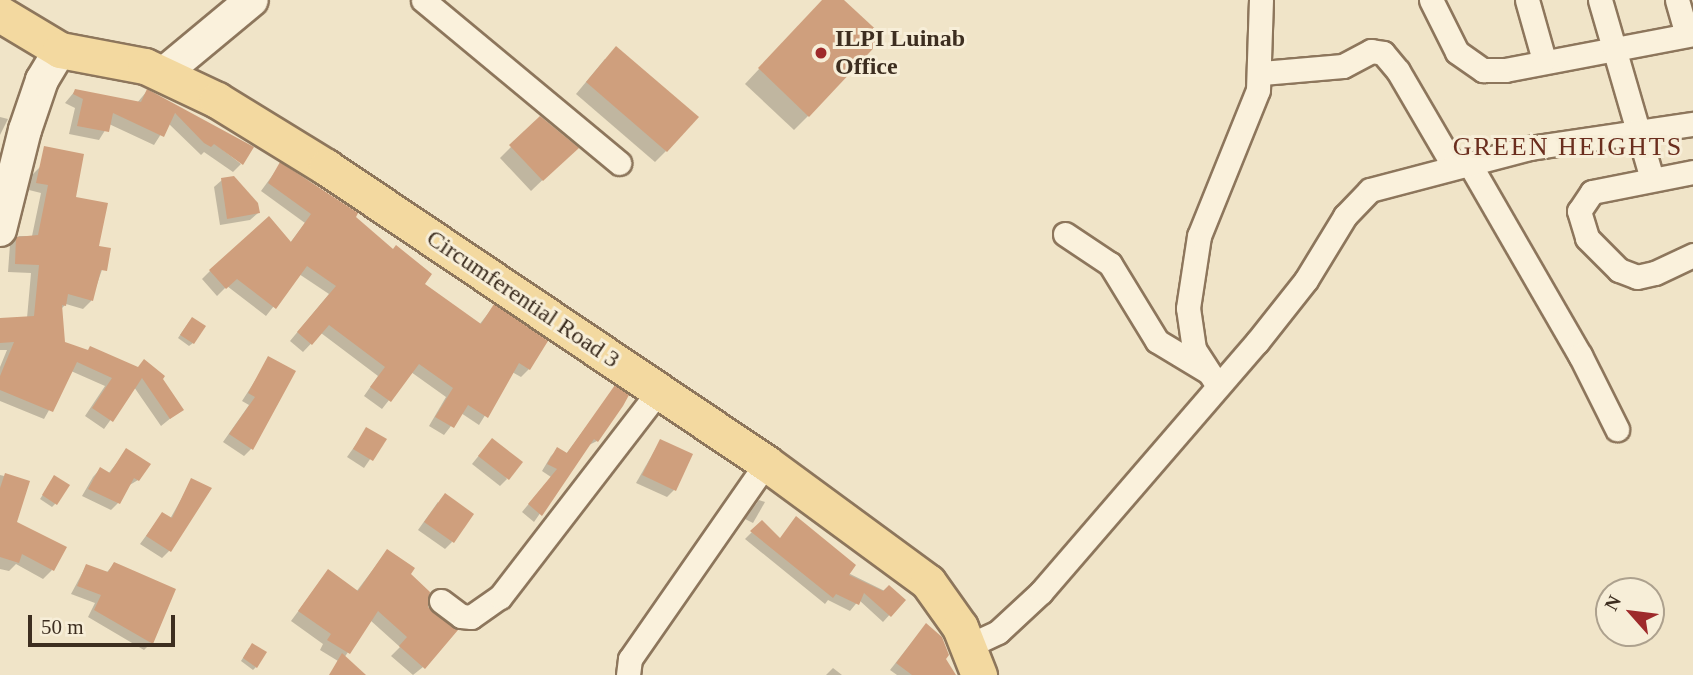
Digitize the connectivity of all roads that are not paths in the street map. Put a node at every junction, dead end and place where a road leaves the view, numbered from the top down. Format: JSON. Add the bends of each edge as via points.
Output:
{"nodes":[{"id":1,"x":252,"y":0,"type":"edge"},
{"id":2,"x":423,"y":0,"type":"edge"},
{"id":3,"x":1261,"y":0,"type":"edge"},
{"id":4,"x":1431,"y":0,"type":"edge"},
{"id":5,"x":1527,"y":0,"type":"edge"},
{"id":6,"x":1600,"y":0,"type":"edge"},
{"id":7,"x":1677,"y":0,"type":"edge"},
{"id":8,"x":0,"y":14,"type":"edge"},
{"id":9,"x":1690,"y":34,"type":"edge"},
{"id":10,"x":60,"y":50,"type":"junction"},
{"id":11,"x":1613,"y":51,"type":"junction"},
{"id":12,"x":1544,"y":60,"type":"junction"},
{"id":13,"x":164,"y":73,"type":"junction"},
{"id":14,"x":1262,"y":73,"type":"junction"},
{"id":15,"x":1693,"y":124,"type":"edge"},
{"id":16,"x":1636,"y":134,"type":"junction"},
{"id":17,"x":619,"y":163,"type":"dead end"},
{"id":18,"x":1462,"y":165,"type":"junction"},
{"id":19,"x":1693,"y":172,"type":"edge"},
{"id":20,"x":1652,"y":179,"type":"junction"},
{"id":21,"x":0,"y":230,"type":"edge"},
{"id":22,"x":1065,"y":234,"type":"dead end"},
{"id":23,"x":1693,"y":255,"type":"edge"},
{"id":24,"x":1212,"y":379,"type":"junction"},
{"id":25,"x":658,"y":392,"type":"junction"},
{"id":26,"x":1617,"y":429,"type":"dead end"},
{"id":27,"x":765,"y":463,"type":"junction"},
{"id":28,"x":442,"y":601,"type":"dead end"},
{"id":29,"x":974,"y":661,"type":"edge"},
{"id":30,"x":628,"y":675,"type":"edge"}],
"edges":[{"from":1,"to":13,"type":"street"},
{"from":2,"to":17,"type":"street"},
{"from":3,"to":14,"type":"street"},
{"from":4,"to":12,"type":"street","via":[[1468,64],[1483,70],[1505,70]]},
{"from":5,"to":12,"type":"street"},
{"from":6,"to":11,"type":"street"},
{"from":7,"to":9,"type":"street"},
{"from":8,"to":10,"type":"main road","name":"Circumferential Road 3"},
{"from":9,"to":11,"type":"street"},
{"from":10,"to":13,"type":"main road","name":"Circumferential Road 3"},
{"from":10,"to":21,"type":"street","via":[[25,130]]},
{"from":11,"to":12,"type":"street"},
{"from":11,"to":16,"type":"street"},
{"from":13,"to":25,"type":"main road","name":"Circumferential Road 3","via":[[326,167]]},
{"from":14,"to":18,"type":"street","via":[[1343,66],[1371,51],[1382,53]]},
{"from":14,"to":24,"type":"street","via":[[1194,258],[1189,325]]},
{"from":15,"to":16,"type":"street"},
{"from":16,"to":18,"type":"street","via":[[1530,148]]},
{"from":16,"to":20,"type":"street"},
{"from":18,"to":24,"type":"street","via":[[1370,190],[1358,200],[1306,280]]},
{"from":18,"to":26,"type":"street","via":[[1574,344]]},
{"from":19,"to":20,"type":"street"},
{"from":20,"to":23,"type":"street","via":[[1592,192],[1579,211],[1587,238],[1619,270],[1637,277]]},
{"from":22,"to":24,"type":"street","via":[[1110,264],[1157,341]]},
{"from":24,"to":29,"type":"street","via":[[1034,600]]},
{"from":25,"to":27,"type":"main road","name":"Circumferential Road 3"},
{"from":25,"to":28,"type":"street","via":[[500,597],[471,617],[461,616]]},
{"from":27,"to":29,"type":"main road","name":"Circumferential Road 3","via":[[928,582],[953,615]]},
{"from":27,"to":30,"type":"street","via":[[630,659]]}]}
